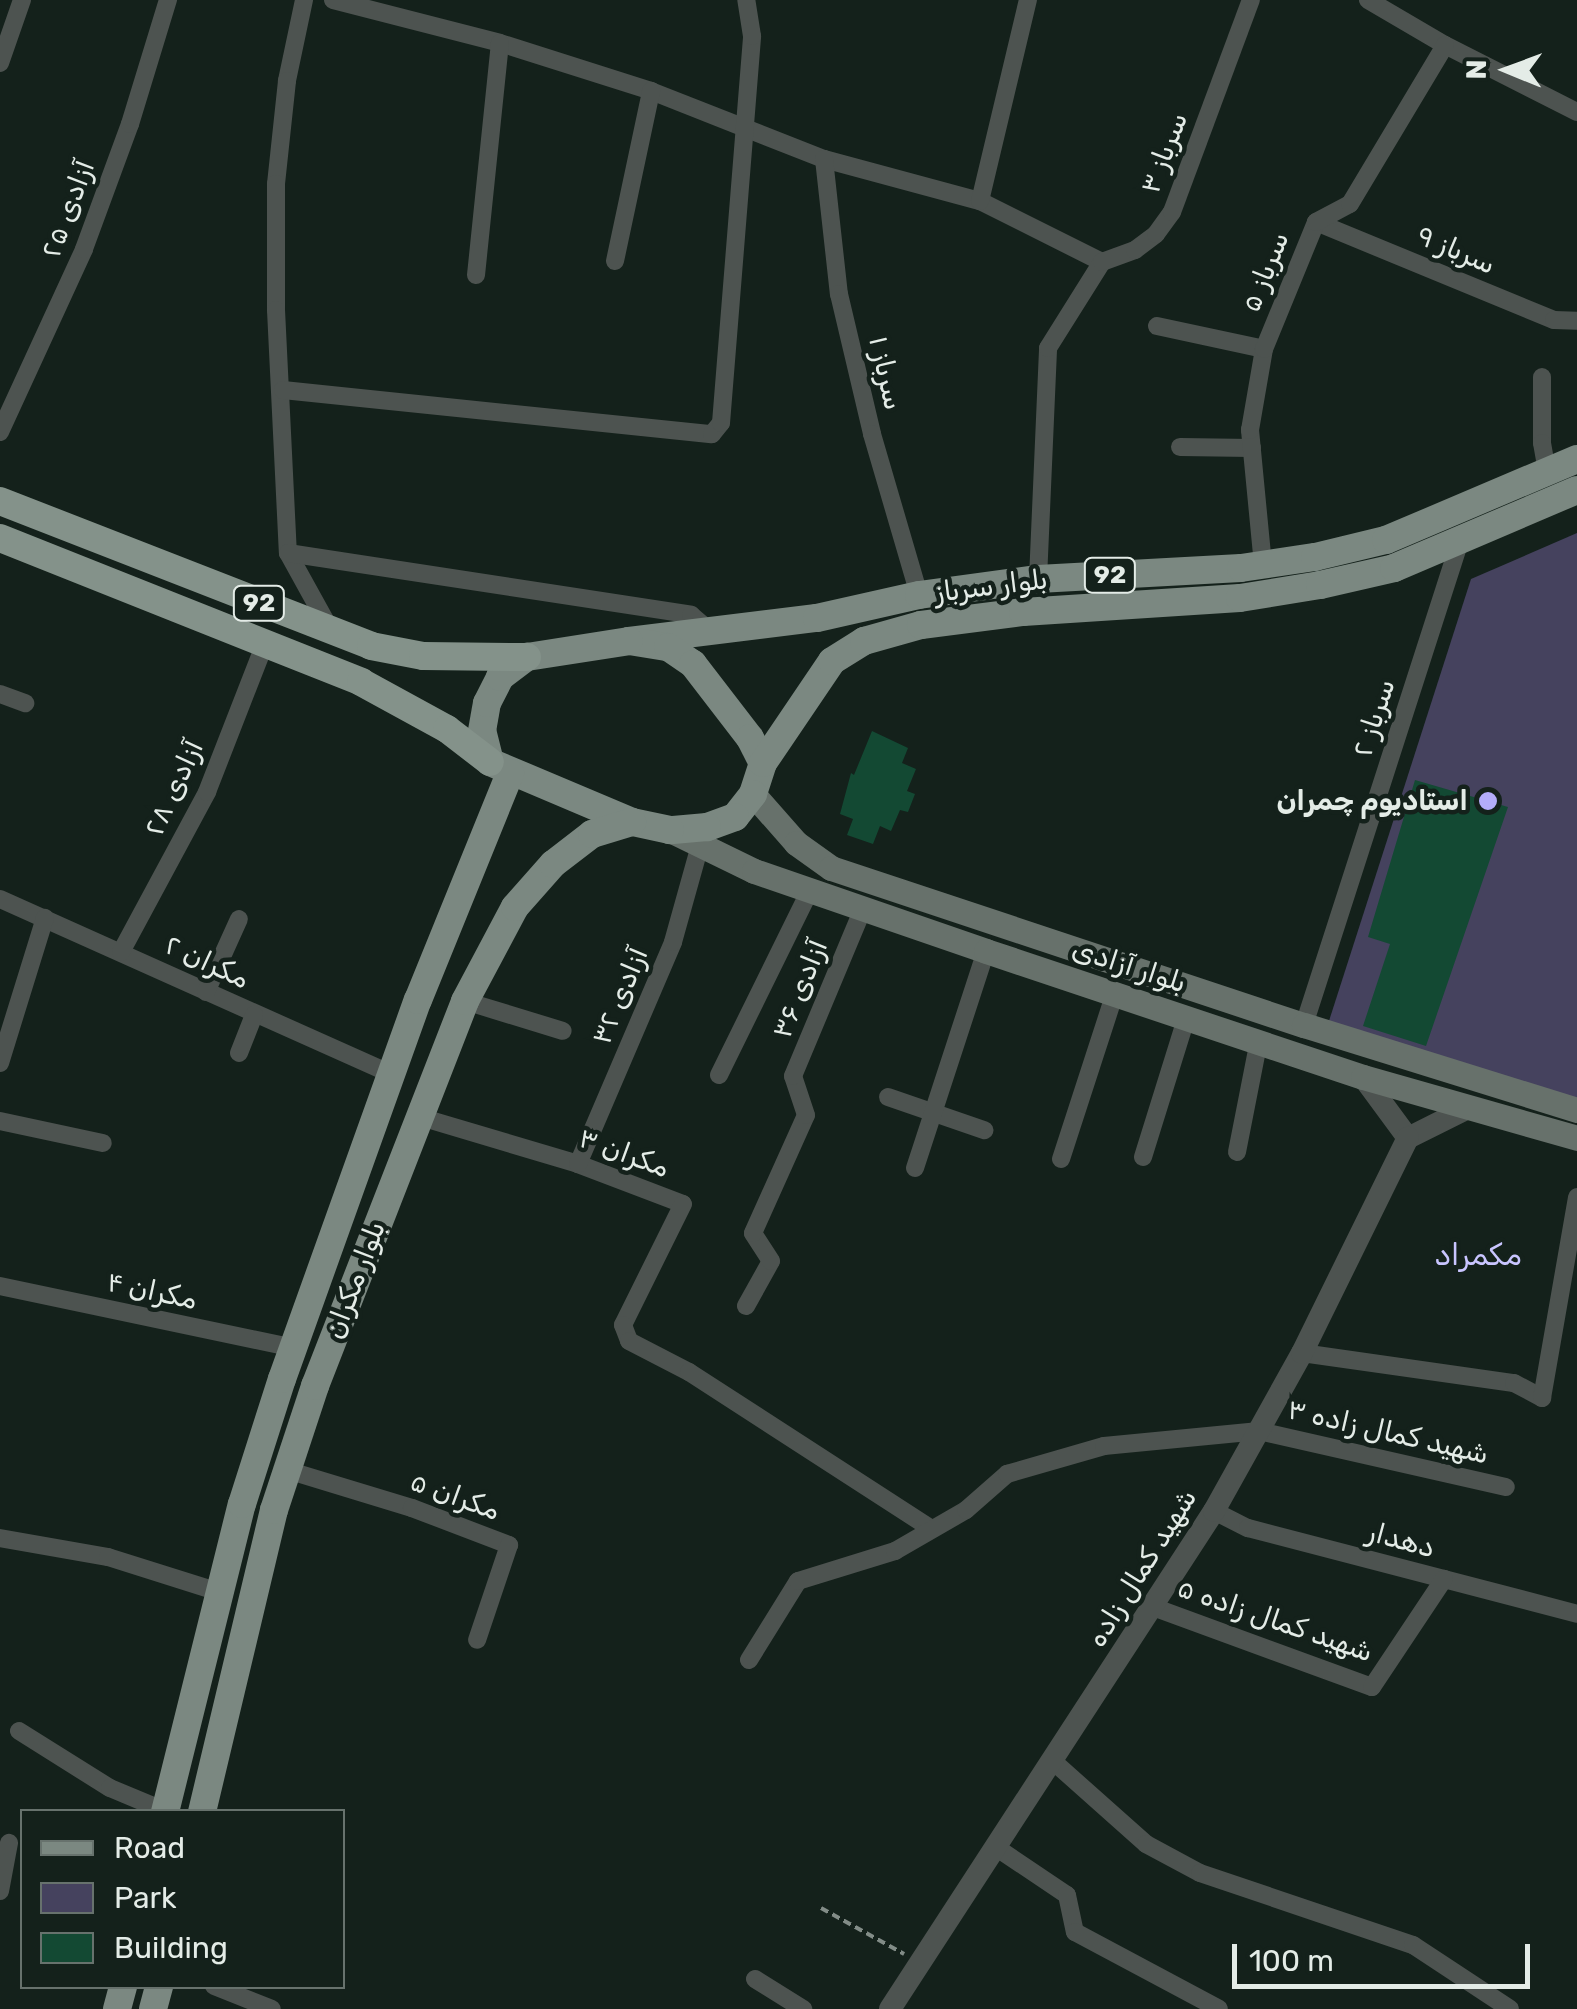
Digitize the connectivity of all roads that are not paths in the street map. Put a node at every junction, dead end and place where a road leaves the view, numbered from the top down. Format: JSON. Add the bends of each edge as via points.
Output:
{"nodes":[{"id":1,"x":22,"y":0,"type":"edge"},
{"id":2,"x":168,"y":0,"type":"edge"},
{"id":3,"x":304,"y":0,"type":"edge"},
{"id":4,"x":332,"y":0,"type":"edge"},
{"id":5,"x":746,"y":0,"type":"edge"},
{"id":6,"x":1028,"y":0,"type":"edge"},
{"id":7,"x":1251,"y":0,"type":"edge"},
{"id":8,"x":1368,"y":0,"type":"edge"},
{"id":9,"x":500,"y":42,"type":"junction"},
{"id":10,"x":1445,"y":45,"type":"junction"},
{"id":11,"x":0,"y":63,"type":"edge"},
{"id":12,"x":651,"y":91,"type":"junction"},
{"id":13,"x":1577,"y":112,"type":"edge"},
{"id":14,"x":744,"y":125,"type":"junction"},
{"id":15,"x":824,"y":159,"type":"junction"},
{"id":16,"x":980,"y":200,"type":"junction"},
{"id":17,"x":1316,"y":222,"type":"junction"},
{"id":18,"x":615,"y":261,"type":"dead end"},
{"id":19,"x":1102,"y":262,"type":"junction"},
{"id":20,"x":476,"y":275,"type":"dead end"},
{"id":21,"x":1577,"y":321,"type":"edge"},
{"id":22,"x":1157,"y":326,"type":"dead end"},
{"id":23,"x":1264,"y":349,"type":"junction"},
{"id":24,"x":1542,"y":377,"type":"dead end"},
{"id":25,"x":283,"y":390,"type":"junction"},
{"id":26,"x":0,"y":432,"type":"edge"},
{"id":27,"x":1180,"y":447,"type":"dead end"},
{"id":28,"x":1252,"y":448,"type":"junction"},
{"id":29,"x":1577,"y":459,"type":"edge"},
{"id":30,"x":1547,"y":472,"type":"junction"},
{"id":31,"x":1577,"y":490,"type":"edge"},
{"id":32,"x":0,"y":502,"type":"edge"},
{"id":33,"x":0,"y":538,"type":"edge"},
{"id":34,"x":1460,"y":541,"type":"junction"},
{"id":35,"x":288,"y":553,"type":"junction"},
{"id":36,"x":1264,"y":565,"type":"junction"},
{"id":37,"x":1038,"y":579,"type":"junction"},
{"id":38,"x":919,"y":595,"type":"junction"},
{"id":39,"x":710,"y":631,"type":"junction"},
{"id":40,"x":332,"y":632,"type":"junction"},
{"id":41,"x":630,"y":641,"type":"junction"},
{"id":42,"x":265,"y":643,"type":"junction"},
{"id":43,"x":528,"y":656,"type":"junction"},
{"id":44,"x":0,"y":694,"type":"edge"},
{"id":45,"x":25,"y":703,"type":"dead end"},
{"id":46,"x":762,"y":763,"type":"junction"},
{"id":47,"x":500,"y":767,"type":"junction"},
{"id":48,"x":753,"y":794,"type":"junction"},
{"id":49,"x":632,"y":822,"type":"junction"},
{"id":50,"x":670,"y":830,"type":"junction"},
{"id":51,"x":700,"y":845,"type":"junction"},
{"id":52,"x":810,"y":890,"type":"junction"},
{"id":53,"x":0,"y":899,"type":"edge"},
{"id":54,"x":863,"y":908,"type":"junction"},
{"id":55,"x":45,"y":918,"type":"junction"},
{"id":56,"x":240,"y":920,"type":"dead end"},
{"id":57,"x":440,"y":948,"type":"junction"},
{"id":58,"x":986,"y":951,"type":"junction"},
{"id":59,"x":121,"y":952,"type":"junction"},
{"id":60,"x":481,"y":972,"type":"junction"},
{"id":61,"x":206,"y":992,"type":"junction"},
{"id":62,"x":1115,"y":993,"type":"junction"},
{"id":63,"x":466,"y":1001,"type":"junction"},
{"id":64,"x":254,"y":1015,"type":"junction"},
{"id":65,"x":1187,"y":1016,"type":"junction"},
{"id":66,"x":1304,"y":1026,"type":"junction"},
{"id":67,"x":562,"y":1031,"type":"dead end"},
{"id":68,"x":1259,"y":1040,"type":"junction"},
{"id":69,"x":239,"y":1052,"type":"dead end"},
{"id":70,"x":0,"y":1063,"type":"edge"},
{"id":71,"x":392,"y":1074,"type":"junction"},
{"id":72,"x":719,"y":1075,"type":"dead end"},
{"id":73,"x":1363,"y":1077,"type":"junction"},
{"id":74,"x":888,"y":1097,"type":"dead end"},
{"id":75,"x":1470,"y":1107,"type":"junction"},
{"id":76,"x":1577,"y":1110,"type":"edge"},
{"id":77,"x":934,"y":1111,"type":"junction"},
{"id":78,"x":418,"y":1116,"type":"junction"},
{"id":79,"x":0,"y":1121,"type":"edge"},
{"id":80,"x":984,"y":1130,"type":"dead end"},
{"id":81,"x":1408,"y":1138,"type":"junction"},
{"id":82,"x":1577,"y":1138,"type":"edge"},
{"id":83,"x":103,"y":1143,"type":"dead end"},
{"id":84,"x":1237,"y":1152,"type":"dead end"},
{"id":85,"x":1143,"y":1157,"type":"dead end"},
{"id":86,"x":1061,"y":1159,"type":"dead end"},
{"id":87,"x":578,"y":1164,"type":"junction"},
{"id":88,"x":915,"y":1168,"type":"dead end"},
{"id":89,"x":1577,"y":1197,"type":"edge"},
{"id":90,"x":0,"y":1286,"type":"edge"},
{"id":91,"x":746,"y":1306,"type":"dead end"},
{"id":92,"x":293,"y":1348,"type":"junction"},
{"id":93,"x":1302,"y":1353,"type":"junction"},
{"id":94,"x":1259,"y":1431,"type":"junction"},
{"id":95,"x":287,"y":1470,"type":"junction"},
{"id":96,"x":1506,"y":1487,"type":"dead end"},
{"id":97,"x":1214,"y":1511,"type":"junction"},
{"id":98,"x":932,"y":1529,"type":"junction"},
{"id":99,"x":0,"y":1538,"type":"edge"},
{"id":100,"x":1444,"y":1579,"type":"junction"},
{"id":101,"x":220,"y":1592,"type":"junction"},
{"id":102,"x":1153,"y":1607,"type":"junction"},
{"id":103,"x":1577,"y":1614,"type":"edge"},
{"id":104,"x":477,"y":1640,"type":"dead end"},
{"id":105,"x":749,"y":1660,"type":"dead end"},
{"id":106,"x":19,"y":1731,"type":"dead end"},
{"id":107,"x":1054,"y":1762,"type":"junction"},
{"id":108,"x":160,"y":1809,"type":"edge"},
{"id":109,"x":166,"y":1809,"type":"edge"},
{"id":110,"x":203,"y":1809,"type":"edge"},
{"id":111,"x":10,"y":1844,"type":"edge"},
{"id":112,"x":997,"y":1848,"type":"junction"},
{"id":113,"x":0,"y":1890,"type":"edge"},
{"id":114,"x":754,"y":1979,"type":"dead end"},
{"id":115,"x":222,"y":1989,"type":"edge"},
{"id":116,"x":272,"y":2009,"type":"edge"},
{"id":117,"x":804,"y":2009,"type":"edge"},
{"id":118,"x":890,"y":2009,"type":"edge"},
{"id":119,"x":1219,"y":2009,"type":"edge"},
{"id":120,"x":1510,"y":2009,"type":"edge"}],
"edges":[{"from":1,"to":11,"type":"street"},
{"from":2,"to":26,"type":"street","name":"آزادی ۲۵","via":[[84,249]]},
{"from":3,"to":25,"type":"street","via":[[276,184]]},
{"from":4,"to":9,"type":"street"},
{"from":5,"to":14,"type":"street","via":[[752,36]]},
{"from":6,"to":16,"type":"street"},
{"from":7,"to":19,"type":"street","name":"سرباز ۳","via":[[1172,212],[1135,250]]},
{"from":8,"to":10,"type":"street"},
{"from":9,"to":12,"type":"street"},
{"from":9,"to":20,"type":"street"},
{"from":10,"to":13,"type":"street"},
{"from":10,"to":17,"type":"street","name":"سرباز ۵","via":[[1350,204]]},
{"from":12,"to":14,"type":"street"},
{"from":12,"to":18,"type":"street"},
{"from":14,"to":15,"type":"street"},
{"from":14,"to":25,"type":"street","via":[[721,423],[712,434]]},
{"from":15,"to":16,"type":"street"},
{"from":15,"to":38,"type":"street","name":"سرباز ۱","via":[[839,294]]},
{"from":16,"to":19,"type":"street"},
{"from":17,"to":21,"type":"street","name":"سرباز ۹","via":[[1554,320]]},
{"from":17,"to":23,"type":"street","name":"سرباز ۵"},
{"from":19,"to":37,"type":"street","via":[[1048,348]]},
{"from":22,"to":23,"type":"street"},
{"from":23,"to":28,"type":"street","name":"سرباز ۵"},
{"from":24,"to":30,"type":"street"},
{"from":25,"to":35,"type":"street"},
{"from":27,"to":28,"type":"street"},
{"from":28,"to":36,"type":"street","name":"سرباز ۵"},
{"from":29,"to":30,"type":"main road","name":"بلوار سرباز","number":"92"},
{"from":30,"to":36,"type":"main road","name":"بلوار سرباز","number":"92","via":[[1386,540]]},
{"from":31,"to":34,"type":"main road","name":"بلوار سرباز","number":"92"},
{"from":32,"to":40,"type":"highway","number":"92"},
{"from":33,"to":42,"type":"highway","number":"92"},
{"from":34,"to":46,"type":"main road","name":"بلوار سرباز","number":"92","via":[[1394,568],[1320,586],[1023,612],[921,625],[864,642],[832,661]]},
{"from":34,"to":66,"type":"street","name":"سرباز ۲"},
{"from":35,"to":39,"type":"street","via":[[690,615]]},
{"from":35,"to":40,"type":"street"},
{"from":36,"to":37,"type":"main road","name":"بلوار سرباز","number":"92"},
{"from":37,"to":38,"type":"main road","name":"بلوار سرباز","number":"92"},
{"from":38,"to":39,"type":"main road","name":"بلوار سرباز","number":"92","via":[[817,618]]},
{"from":39,"to":41,"type":"main road","name":"بلوار سرباز","number":"92"},
{"from":40,"to":43,"type":"highway","number":"92","via":[[422,656]]},
{"from":41,"to":43,"type":"main road","number":"92"},
{"from":41,"to":46,"type":"main road","number":"92","via":[[668,647],[693,664]]},
{"from":42,"to":47,"type":"highway","number":"92","via":[[409,708]]},
{"from":42,"to":59,"type":"street","name":"آزادی ۲۸","via":[[207,792]]},
{"from":43,"to":47,"type":"main road","via":[[500,677],[487,703],[482,731]]},
{"from":44,"to":45,"type":"street"},
{"from":46,"to":48,"type":"main road","number":"92"},
{"from":47,"to":49,"type":"main road","number":"92"},
{"from":47,"to":57,"type":"main road","name":"بلوار مکران"},
{"from":48,"to":50,"type":"main road","number":"92","via":[[734,816]]},
{"from":48,"to":66,"type":"main road","name":"بلوار آزادی","via":[[796,843],[831,868]]},
{"from":49,"to":50,"type":"main road","number":"92"},
{"from":49,"to":60,"type":"main road","name":"بلوار مکران","via":[[592,834],[553,864],[515,908]]},
{"from":50,"to":51,"type":"main road","name":"بلوار آزادی"},
{"from":51,"to":52,"type":"main road","name":"بلوار آزادی"},
{"from":51,"to":87,"type":"street","name":"آزادی ۳۲","via":[[673,942]]},
{"from":52,"to":54,"type":"main road","name":"بلوار آزادی"},
{"from":52,"to":72,"type":"street"},
{"from":53,"to":55,"type":"street","name":"مکران ۲"},
{"from":54,"to":58,"type":"main road","name":"بلوار آزادی"},
{"from":54,"to":91,"type":"street","name":"آزادی ۳۶","via":[[794,1076],[806,1115],[754,1233],[771,1261]]},
{"from":55,"to":59,"type":"street","name":"مکران ۲"},
{"from":55,"to":70,"type":"street"},
{"from":56,"to":61,"type":"street"},
{"from":57,"to":60,"type":"main road","via":[[453,942],[470,946]]},
{"from":57,"to":71,"type":"main road","name":"بلوار مکران"},
{"from":58,"to":62,"type":"main road","name":"بلوار آزادی"},
{"from":58,"to":77,"type":"street"},
{"from":59,"to":61,"type":"street","name":"مکران ۲"},
{"from":60,"to":63,"type":"main road","name":"بلوار مکران"},
{"from":61,"to":64,"type":"street","name":"مکران ۲"},
{"from":62,"to":65,"type":"main road","name":"بلوار آزادی"},
{"from":62,"to":86,"type":"street"},
{"from":63,"to":67,"type":"street"},
{"from":63,"to":78,"type":"main road","name":"بلوار مکران"},
{"from":64,"to":69,"type":"street"},
{"from":64,"to":71,"type":"street","name":"مکران ۲"},
{"from":65,"to":68,"type":"main road","name":"بلوار آزادی"},
{"from":65,"to":85,"type":"street"},
{"from":66,"to":76,"type":"main road","name":"بلوار آزادی"},
{"from":68,"to":73,"type":"main road","name":"بلوار آزادی"},
{"from":68,"to":84,"type":"street"},
{"from":71,"to":92,"type":"main road","name":"بلوار مکران"},
{"from":73,"to":75,"type":"main road","name":"بلوار آزادی"},
{"from":73,"to":81,"type":"street"},
{"from":74,"to":77,"type":"street"},
{"from":75,"to":81,"type":"street"},
{"from":75,"to":82,"type":"main road","name":"بلوار آزادی"},
{"from":77,"to":80,"type":"street"},
{"from":77,"to":88,"type":"street"},
{"from":78,"to":87,"type":"street","name":"مکران ۳"},
{"from":78,"to":95,"type":"main road","name":"بلوار مکران"},
{"from":79,"to":83,"type":"street"},
{"from":81,"to":93,"type":"street","name":"شهید کمال زاده"},
{"from":87,"to":98,"type":"street","name":"مکران ۳","via":[[683,1204],[624,1325],[629,1341],[689,1372]]},
{"from":89,"to":93,"type":"street","via":[[1542,1398],[1514,1384]]},
{"from":90,"to":92,"type":"street","name":"مکران ۴"},
{"from":92,"to":101,"type":"main road","name":"بلوار مکران"},
{"from":93,"to":94,"type":"street","name":"شهید کمال زاده"},
{"from":94,"to":96,"type":"street","name":"شهید کمال زاده ۳"},
{"from":94,"to":97,"type":"street","name":"شهید کمال زاده"},
{"from":94,"to":98,"type":"street","name":"شهید کمال زاده ۳","via":[[1104,1446],[1007,1474]]},
{"from":95,"to":104,"type":"street","name":"مکران ۵","via":[[509,1545]]},
{"from":95,"to":110,"type":"main road","name":"بلوار مکران"},
{"from":97,"to":100,"type":"street","name":"دهدار","via":[[1248,1528]]},
{"from":97,"to":102,"type":"street","name":"شهید کمال زاده"},
{"from":98,"to":105,"type":"street","name":"شهید کمال زاده ۳","via":[[895,1551],[798,1581]]},
{"from":99,"to":101,"type":"street","via":[[108,1556]]},
{"from":100,"to":102,"type":"street","name":"شهید کمال زاده ۵","via":[[1372,1687]]},
{"from":100,"to":103,"type":"street","name":"دهدار"},
{"from":101,"to":109,"type":"main road","name":"بلوار مکران"},
{"from":102,"to":107,"type":"street","name":"شهید کمال زاده"},
{"from":106,"to":108,"type":"street","via":[[110,1788]]},
{"from":107,"to":112,"type":"street","name":"شهید کمال زاده"},
{"from":107,"to":120,"type":"street","via":[[1146,1844],[1200,1872],[1413,1945]]},
{"from":111,"to":113,"type":"street"},
{"from":112,"to":118,"type":"street","name":"شهید کمال زاده"},
{"from":112,"to":119,"type":"street","via":[[1067,1895],[1074,1932]]},
{"from":114,"to":117,"type":"street"},
{"from":115,"to":116,"type":"street"}]}
